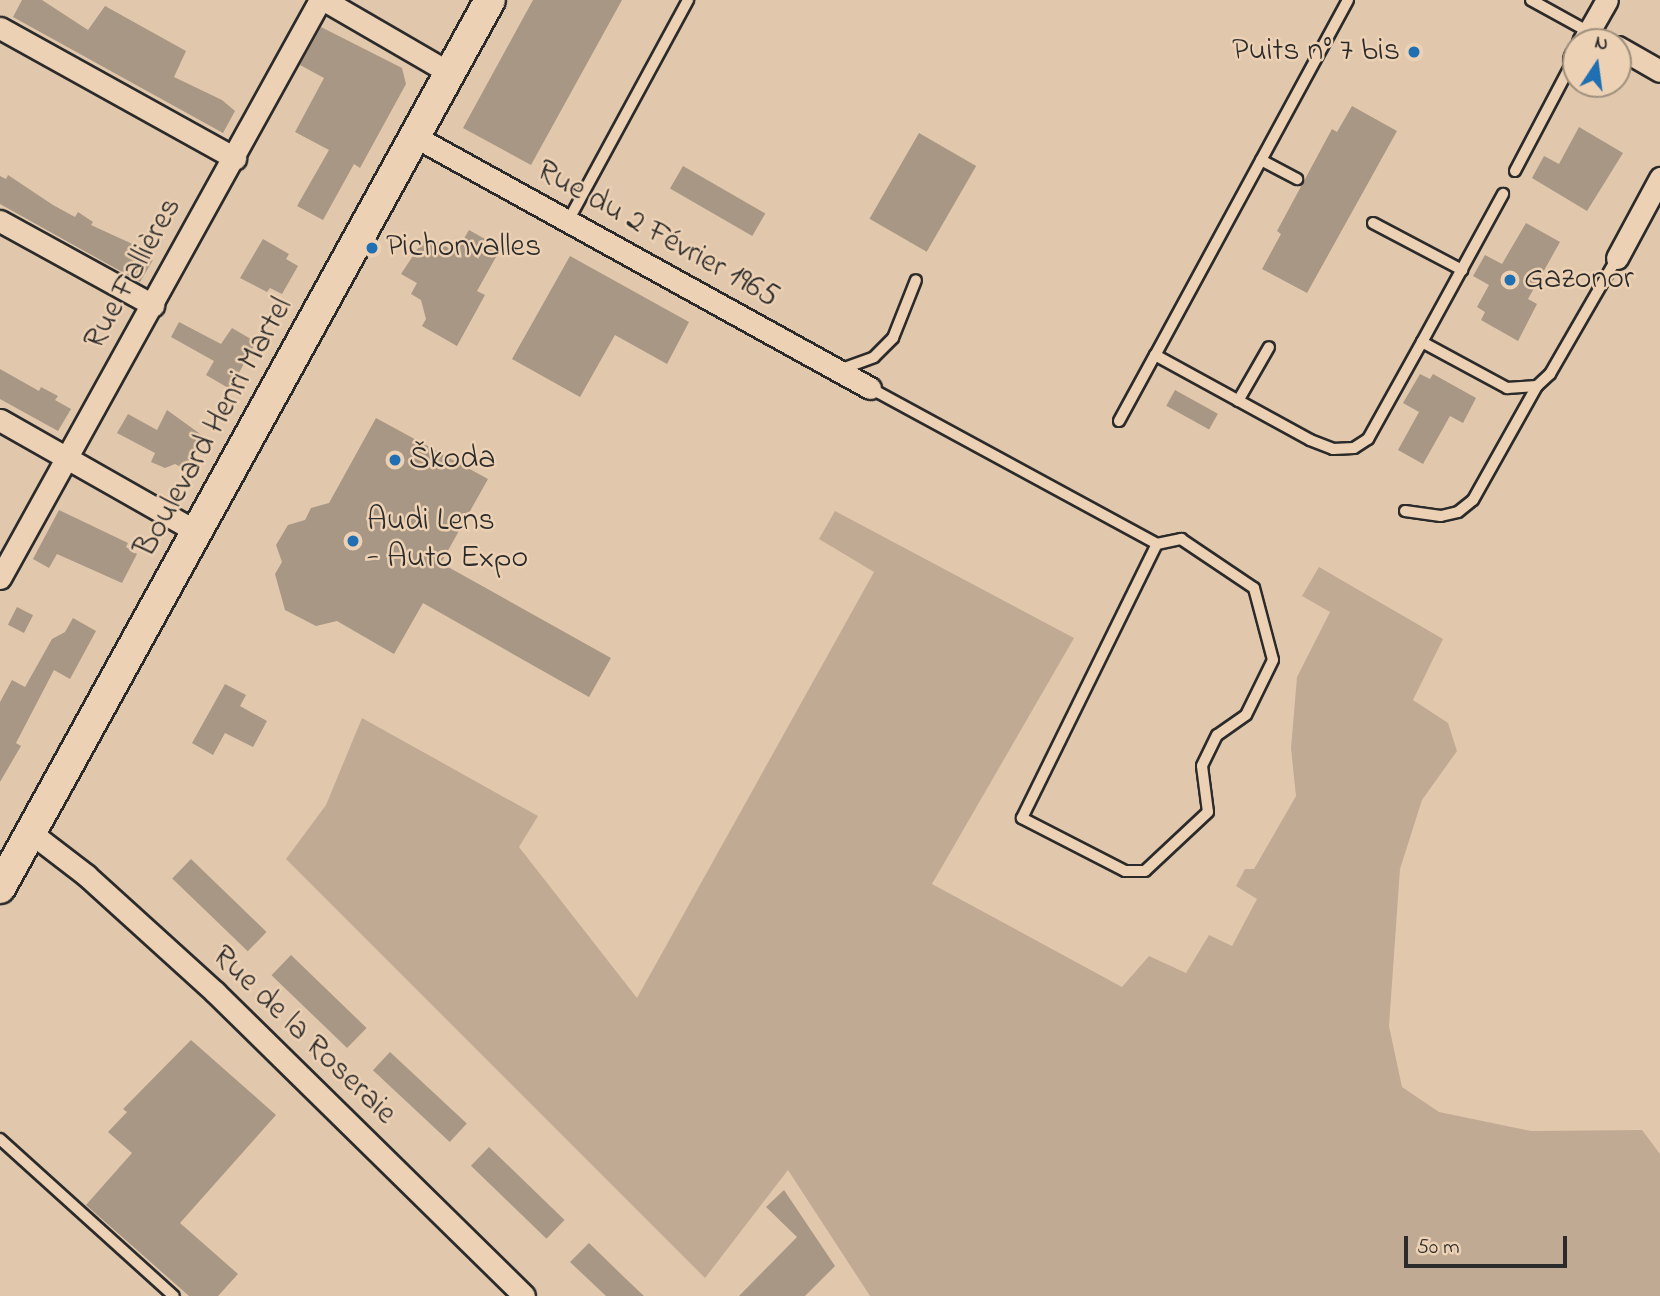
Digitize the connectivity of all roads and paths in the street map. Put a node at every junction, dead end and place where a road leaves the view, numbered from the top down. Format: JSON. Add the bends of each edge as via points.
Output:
{"nodes":[{"id":1,"x":322,"y":0,"type":"edge"},
{"id":2,"x":491,"y":0,"type":"edge"},
{"id":3,"x":688,"y":0,"type":"edge"},
{"id":4,"x":1348,"y":0,"type":"edge"},
{"id":5,"x":1531,"y":0,"type":"edge"},
{"id":6,"x":1607,"y":0,"type":"edge"},
{"id":7,"x":0,"y":28,"type":"edge"},
{"id":8,"x":1564,"y":28,"type":"edge"},
{"id":9,"x":1594,"y":28,"type":"edge"},
{"id":10,"x":1632,"y":55,"type":"edge"},
{"id":11,"x":1660,"y":71,"type":"edge"},
{"id":12,"x":450,"y":73,"type":"junction"},
{"id":13,"x":1562,"y":88,"type":"edge"},
{"id":14,"x":414,"y":136,"type":"junction"},
{"id":15,"x":235,"y":158,"type":"junction"},
{"id":16,"x":1261,"y":160,"type":"junction"},
{"id":17,"x":1515,"y":171,"type":"dead end"},
{"id":18,"x":1660,"y":178,"type":"edge"},
{"id":19,"x":1297,"y":179,"type":"dead end"},
{"id":20,"x":1503,"y":194,"type":"dead end"},
{"id":21,"x":0,"y":221,"type":"edge"},
{"id":22,"x":567,"y":223,"type":"junction"},
{"id":23,"x":1373,"y":223,"type":"dead end"},
{"id":24,"x":1617,"y":258,"type":"joint"},
{"id":25,"x":1462,"y":270,"type":"junction"},
{"id":26,"x":916,"y":280,"type":"dead end"},
{"id":27,"x":153,"y":305,"type":"junction"},
{"id":28,"x":1422,"y":342,"type":"junction"},
{"id":29,"x":1269,"y":347,"type":"dead end"},
{"id":30,"x":1155,"y":355,"type":"junction"},
{"id":31,"x":839,"y":370,"type":"junction"},
{"id":32,"x":1537,"y":386,"type":"junction"},
{"id":33,"x":870,"y":388,"type":"joint"},
{"id":34,"x":1238,"y":401,"type":"junction"},
{"id":35,"x":0,"y":420,"type":"edge"},
{"id":36,"x":1119,"y":421,"type":"dead end"},
{"id":37,"x":67,"y":457,"type":"junction"},
{"id":38,"x":1405,"y":511,"type":"dead end"},
{"id":39,"x":199,"y":533,"type":"junction"},
{"id":40,"x":1157,"y":544,"type":"junction"},
{"id":41,"x":0,"y":578,"type":"edge"},
{"id":42,"x":30,"y":832,"type":"junction"},
{"id":43,"x":0,"y":888,"type":"edge"},
{"id":44,"x":0,"y":1139,"type":"edge"},
{"id":45,"x":174,"y":1296,"type":"edge"},
{"id":46,"x":524,"y":1296,"type":"edge"}],
"edges":[{"from":1,"to":12,"type":"street"},
{"from":1,"to":15,"type":"street","name":"Rue Fallières"},
{"from":2,"to":12,"type":"street","name":"Boulevard Henri Martel"},
{"from":3,"to":22,"type":"lane"},
{"from":4,"to":16,"type":"lane"},
{"from":5,"to":8,"type":"lane"},
{"from":6,"to":9,"type":"street"},
{"from":7,"to":15,"type":"street"},
{"from":10,"to":11,"type":"street"},
{"from":12,"to":14,"type":"street","name":"Boulevard Henri Martel"},
{"from":13,"to":17,"type":"lane"},
{"from":14,"to":22,"type":"street","name":"Rue du 2 Février 1965"},
{"from":14,"to":39,"type":"street","name":"Boulevard Henri Martel"},
{"from":15,"to":27,"type":"street","name":"Rue Fallières"},
{"from":16,"to":19,"type":"lane"},
{"from":16,"to":30,"type":"lane"},
{"from":18,"to":24,"type":"street"},
{"from":20,"to":25,"type":"lane"},
{"from":21,"to":27,"type":"street"},
{"from":22,"to":31,"type":"street","name":"Rue du 2 Février 1965"},
{"from":23,"to":25,"type":"lane"},
{"from":24,"to":32,"type":"lane","via":[[1550,374]]},
{"from":25,"to":28,"type":"lane"},
{"from":26,"to":31,"type":"lane","via":[[893,338],[874,357]]},
{"from":27,"to":37,"type":"street","name":"Rue Fallières"},
{"from":28,"to":32,"type":"lane","via":[[1507,388]]},
{"from":28,"to":34,"type":"lane","via":[[1368,439],[1354,448],[1333,449],[1310,440]]},
{"from":29,"to":34,"type":"lane"},
{"from":30,"to":34,"type":"lane"},
{"from":30,"to":36,"type":"lane"},
{"from":31,"to":33,"type":"street","name":"Rue du 2 Février 1965"},
{"from":32,"to":38,"type":"lane","via":[[1473,500],[1458,512],[1441,516]]},
{"from":33,"to":40,"type":"lane"},
{"from":35,"to":37,"type":"street"},
{"from":37,"to":39,"type":"street"},
{"from":37,"to":41,"type":"street","name":"Rue Fallières"},
{"from":39,"to":42,"type":"street","name":"Boulevard Henri Martel"},
{"from":40,"to":40,"type":"lane","via":[[1181,539],[1254,588],[1273,660],[1246,715],[1217,735],[1202,766],[1208,812],[1145,871],[1125,871],[1022,818]]},
{"from":42,"to":43,"type":"street","name":"Boulevard Henri Martel"},
{"from":42,"to":46,"type":"street","name":"Rue de la Roseraie","via":[[86,875],[215,992]]},
{"from":44,"to":45,"type":"lane"}]}
